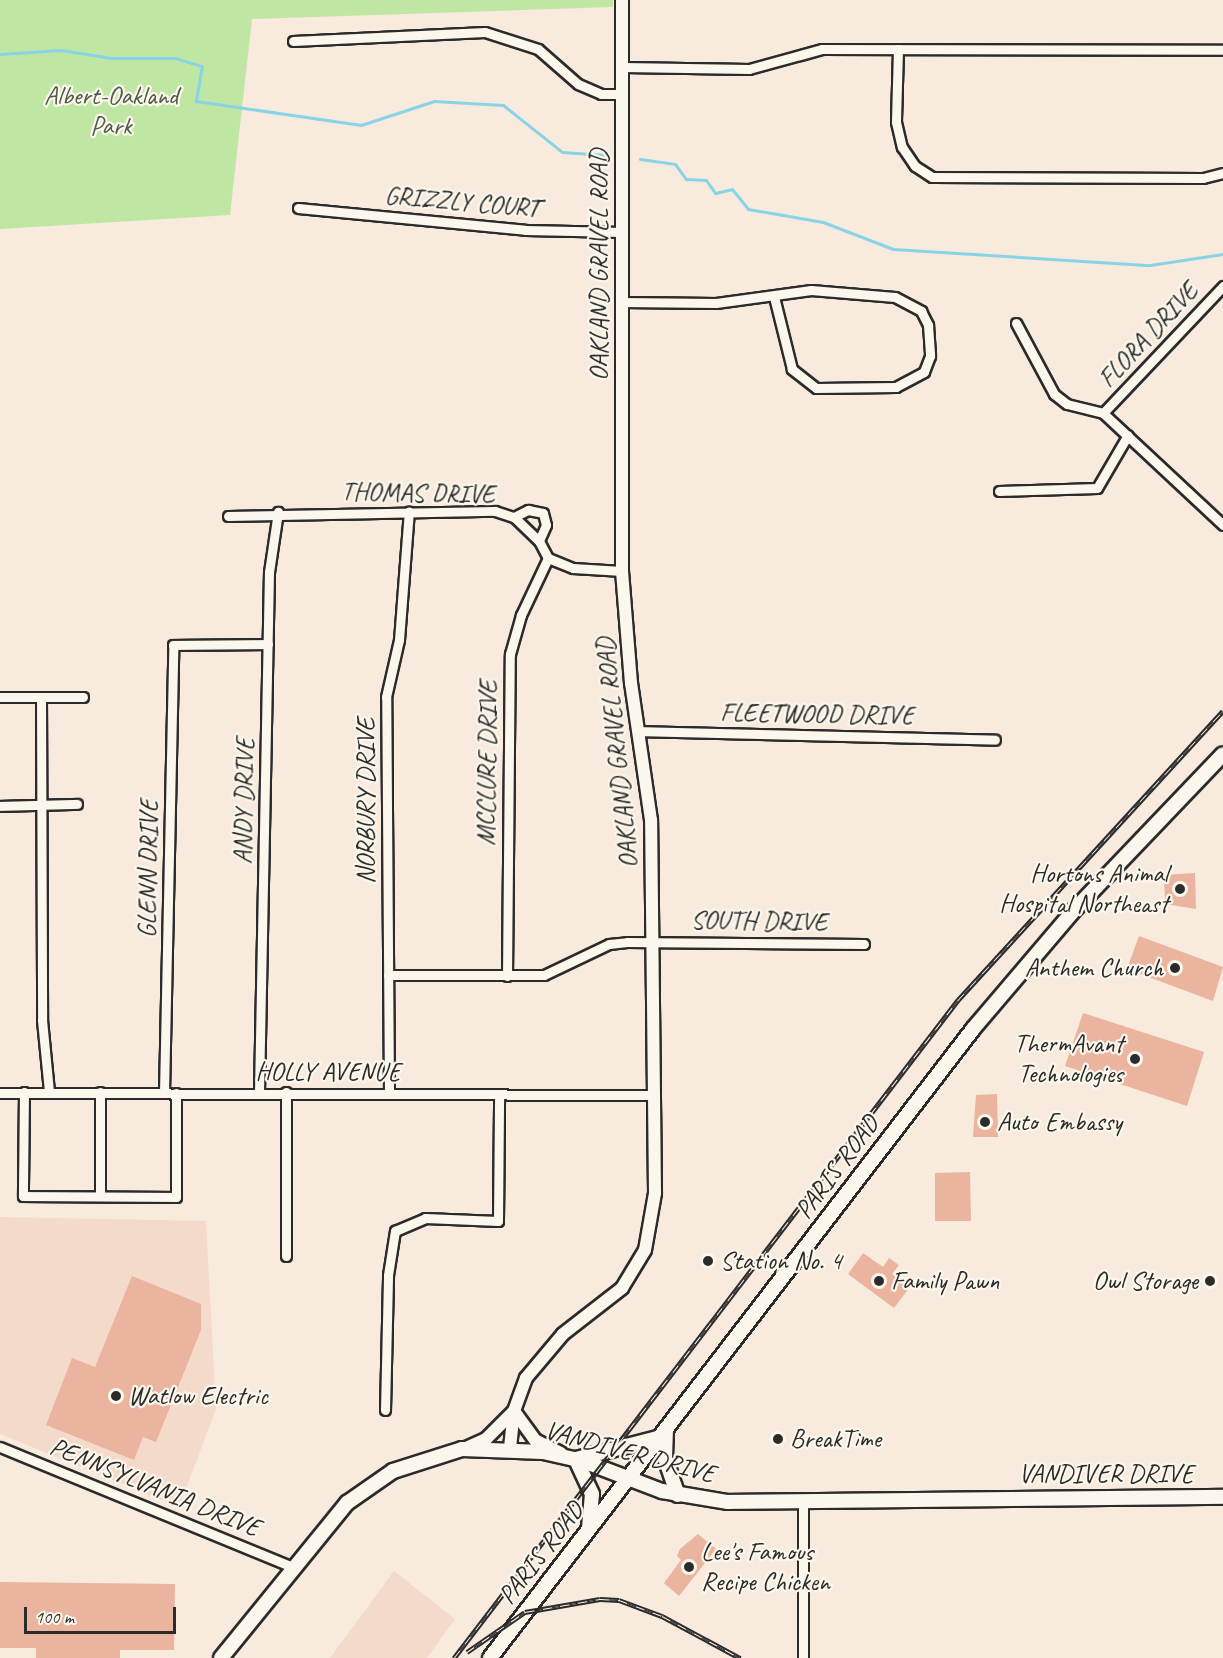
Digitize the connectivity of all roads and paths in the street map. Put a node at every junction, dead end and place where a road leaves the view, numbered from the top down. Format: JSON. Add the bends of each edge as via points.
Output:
{"nodes":[{"id":1,"x":622,"y":0,"type":"edge"},
{"id":2,"x":293,"y":41,"type":"dead end"},
{"id":3,"x":898,"y":49,"type":"junction"},
{"id":4,"x":1223,"y":50,"type":"edge"},
{"id":5,"x":623,"y":67,"type":"junction"},
{"id":6,"x":622,"y":94,"type":"junction"},
{"id":7,"x":1223,"y":173,"type":"edge"},
{"id":8,"x":298,"y":208,"type":"dead end"},
{"id":9,"x":622,"y":232,"type":"junction"},
{"id":10,"x":1223,"y":285,"type":"edge"},
{"id":11,"x":774,"y":297,"type":"junction"},
{"id":12,"x":621,"y":302,"type":"junction"},
{"id":13,"x":1016,"y":323,"type":"dead end"},
{"id":14,"x":1103,"y":413,"type":"junction"},
{"id":15,"x":1128,"y":435,"type":"junction"},
{"id":16,"x":999,"y":491,"type":"dead end"},
{"id":17,"x":409,"y":511,"type":"junction"},
{"id":18,"x":278,"y":512,"type":"junction"},
{"id":19,"x":228,"y":516,"type":"dead end"},
{"id":20,"x":514,"y":517,"type":"junction"},
{"id":21,"x":1223,"y":525,"type":"edge"},
{"id":22,"x":539,"y":541,"type":"junction"},
{"id":23,"x":548,"y":558,"type":"junction"},
{"id":24,"x":622,"y":570,"type":"junction"},
{"id":25,"x":268,"y":644,"type":"junction"},
{"id":26,"x":0,"y":697,"type":"edge"},
{"id":27,"x":41,"y":697,"type":"junction"},
{"id":28,"x":83,"y":697,"type":"dead end"},
{"id":29,"x":639,"y":731,"type":"junction"},
{"id":30,"x":995,"y":740,"type":"dead end"},
{"id":31,"x":1223,"y":754,"type":"edge"},
{"id":32,"x":77,"y":804,"type":"dead end"},
{"id":33,"x":0,"y":806,"type":"edge"},
{"id":34,"x":44,"y":806,"type":"junction"},
{"id":35,"x":654,"y":941,"type":"junction"},
{"id":36,"x":864,"y":944,"type":"dead end"},
{"id":37,"x":388,"y":975,"type":"junction"},
{"id":38,"x":507,"y":975,"type":"junction"},
{"id":39,"x":24,"y":1092,"type":"junction"},
{"id":40,"x":49,"y":1092,"type":"junction"},
{"id":41,"x":100,"y":1092,"type":"junction"},
{"id":42,"x":260,"y":1092,"type":"junction"},
{"id":43,"x":286,"y":1092,"type":"junction"},
{"id":44,"x":0,"y":1093,"type":"edge"},
{"id":45,"x":165,"y":1093,"type":"junction"},
{"id":46,"x":176,"y":1093,"type":"junction"},
{"id":47,"x":389,"y":1093,"type":"junction"},
{"id":48,"x":499,"y":1095,"type":"junction"},
{"id":49,"x":655,"y":1095,"type":"junction"},
{"id":50,"x":100,"y":1196,"type":"junction"},
{"id":51,"x":286,"y":1256,"type":"dead end"},
{"id":52,"x":385,"y":1410,"type":"dead end"},
{"id":53,"x":514,"y":1411,"type":"junction"},
{"id":54,"x":662,"y":1433,"type":"junction"},
{"id":55,"x":0,"y":1447,"type":"edge"},
{"id":56,"x":510,"y":1448,"type":"junction"},
{"id":57,"x":462,"y":1449,"type":"junction"},
{"id":58,"x":572,"y":1459,"type":"junction"},
{"id":59,"x":628,"y":1479,"type":"junction"},
{"id":60,"x":678,"y":1495,"type":"junction"},
{"id":61,"x":1223,"y":1497,"type":"edge"},
{"id":62,"x":803,"y":1501,"type":"junction"},
{"id":63,"x":588,"y":1530,"type":"junction"},
{"id":64,"x":293,"y":1566,"type":"junction"},
{"id":65,"x":221,"y":1658,"type":"edge"},
{"id":66,"x":490,"y":1658,"type":"edge"},
{"id":67,"x":803,"y":1658,"type":"edge"}],
"edges":[{"from":1,"to":5,"type":"street","name":"OAKLAND GRAVEL ROAD"},
{"from":2,"to":6,"type":"street","via":[[485,32],[538,49],[578,84],[601,94]]},
{"from":3,"to":4,"type":"street"},
{"from":3,"to":5,"type":"street","via":[[822,49],[749,69]]},
{"from":3,"to":7,"type":"street","via":[[896,122],[902,147],[915,166],[932,177],[1203,178]]},
{"from":5,"to":6,"type":"street","name":"OAKLAND GRAVEL ROAD"},
{"from":6,"to":9,"type":"street","name":"OAKLAND GRAVEL ROAD"},
{"from":8,"to":9,"type":"street","name":"GRIZZLY COURT","via":[[525,230]]},
{"from":9,"to":12,"type":"street","name":"OAKLAND GRAVEL ROAD"},
{"from":10,"to":14,"type":"street","name":"FLORA DRIVE"},
{"from":11,"to":11,"type":"street","via":[[811,290],[908,302],[928,325],[930,356],[924,372],[896,387],[816,387],[792,369]]},
{"from":11,"to":12,"type":"street","via":[[716,303]]},
{"from":12,"to":24,"type":"street","name":"OAKLAND GRAVEL ROAD"},
{"from":13,"to":14,"type":"street","via":[[1054,394],[1067,404]]},
{"from":14,"to":15,"type":"street"},
{"from":15,"to":16,"type":"street","via":[[1097,488]]},
{"from":15,"to":21,"type":"street"},
{"from":17,"to":18,"type":"street","name":"THOMAS DRIVE"},
{"from":17,"to":20,"type":"street","name":"THOMAS DRIVE","via":[[495,511]]},
{"from":17,"to":37,"type":"street","name":"NORBURY DRIVE","via":[[399,640],[386,697]]},
{"from":18,"to":19,"type":"street","name":"THOMAS DRIVE"},
{"from":18,"to":25,"type":"street","name":"ANDY DRIVE","via":[[269,572]]},
{"from":20,"to":22,"type":"street","name":"THOMAS DRIVE"},
{"from":20,"to":22,"type":"street","via":[[528,510],[543,513],[546,525]]},
{"from":22,"to":23,"type":"street","name":"THOMAS DRIVE"},
{"from":23,"to":24,"type":"street","via":[[573,568]]},
{"from":23,"to":38,"type":"street","name":"MCCLURE DRIVE","via":[[521,615],[510,654]]},
{"from":24,"to":29,"type":"street","name":"OAKLAND GRAVEL ROAD"},
{"from":25,"to":42,"type":"street","name":"ANDY DRIVE"},
{"from":25,"to":45,"type":"street","name":"GLENN DRIVE","via":[[173,645]]},
{"from":26,"to":27,"type":"street"},
{"from":27,"to":28,"type":"street"},
{"from":27,"to":34,"type":"street"},
{"from":29,"to":30,"type":"street","name":"FLEETWOOD DRIVE"},
{"from":29,"to":35,"type":"street","name":"OAKLAND GRAVEL ROAD","via":[[651,820]]},
{"from":31,"to":54,"type":"main road","name":"PARIS ROAD","via":[[1077,907],[973,1029]]},
{"from":32,"to":34,"type":"street"},
{"from":33,"to":34,"type":"street"},
{"from":34,"to":40,"type":"street","via":[[42,1020]]},
{"from":35,"to":36,"type":"street","name":"SOUTH DRIVE"},
{"from":35,"to":38,"type":"street","name":"SOUTH DRIVE","via":[[609,944],[544,975]]},
{"from":35,"to":49,"type":"street","name":"OAKLAND GRAVEL ROAD"},
{"from":37,"to":38,"type":"street","name":"SOUTH DRIVE"},
{"from":37,"to":47,"type":"street","name":"NORBURY DRIVE"},
{"from":39,"to":40,"type":"street","name":"HOLLY AVENUE"},
{"from":39,"to":44,"type":"street","name":"HOLLY AVENUE"},
{"from":39,"to":50,"type":"street","via":[[23,1197]]},
{"from":40,"to":41,"type":"street","name":"HOLLY AVENUE"},
{"from":41,"to":45,"type":"street","name":"HOLLY AVENUE"},
{"from":41,"to":50,"type":"street"},
{"from":42,"to":43,"type":"street","name":"HOLLY AVENUE"},
{"from":42,"to":46,"type":"street","name":"HOLLY AVENUE"},
{"from":43,"to":47,"type":"street","name":"HOLLY AVENUE"},
{"from":43,"to":51,"type":"street"},
{"from":45,"to":46,"type":"street","name":"HOLLY AVENUE"},
{"from":46,"to":50,"type":"street","via":[[176,1197]]},
{"from":47,"to":48,"type":"street","name":"HOLLY AVENUE"},
{"from":48,"to":49,"type":"street","name":"HOLLY AVENUE"},
{"from":48,"to":52,"type":"street","via":[[498,1221],[425,1218],[396,1231],[388,1275]]},
{"from":49,"to":53,"type":"street","name":"OAKLAND GRAVEL ROAD","via":[[655,1193],[645,1250],[622,1288],[544,1352],[526,1378]]},
{"from":53,"to":56,"type":"street","name":"OAKLAND GRAVEL ROAD"},
{"from":53,"to":57,"type":"street","via":[[486,1439]]},
{"from":53,"to":58,"type":"street","via":[[535,1440]]},
{"from":54,"to":58,"type":"main road"},
{"from":54,"to":59,"type":"main road","name":"PARIS ROAD"},
{"from":54,"to":60,"type":"main road","via":[[665,1458]]},
{"from":55,"to":64,"type":"street","name":"PENNSYLVANIA DRIVE"},
{"from":56,"to":57,"type":"main road","name":"VANDIVER DRIVE"},
{"from":56,"to":58,"type":"main road","name":"VANDIVER DRIVE"},
{"from":57,"to":64,"type":"main road","name":"VANDIVER DRIVE","via":[[426,1457],[364,1489]]},
{"from":58,"to":59,"type":"main road","name":"VANDIVER DRIVE"},
{"from":58,"to":63,"type":"main road","via":[[592,1494]]},
{"from":59,"to":60,"type":"main road","name":"VANDIVER DRIVE"},
{"from":59,"to":63,"type":"main road","name":"PARIS ROAD"},
{"from":60,"to":62,"type":"main road","name":"VANDIVER DRIVE","via":[[728,1502]]},
{"from":61,"to":62,"type":"main road","name":"VANDIVER DRIVE"},
{"from":62,"to":67,"type":"street"},
{"from":63,"to":66,"type":"main road","name":"PARIS ROAD"},
{"from":64,"to":65,"type":"main road","name":"VANDIVER DRIVE"}]}
